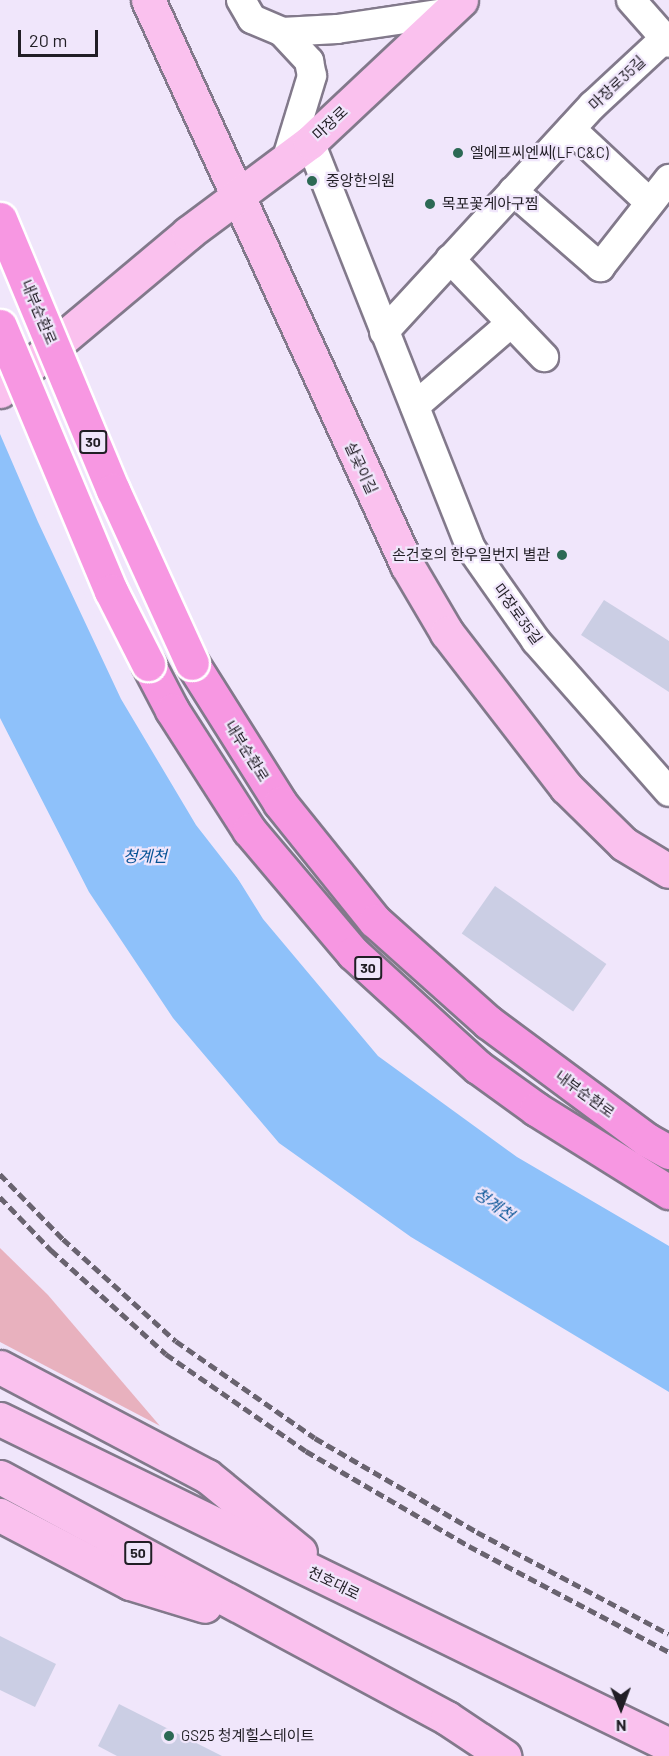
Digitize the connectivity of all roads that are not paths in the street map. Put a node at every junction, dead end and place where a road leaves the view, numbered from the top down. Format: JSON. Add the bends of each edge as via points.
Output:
{"nodes":[{"id":1,"x":148,"y":0,"type":"edge"},
{"id":2,"x":241,"y":0,"type":"edge"},
{"id":3,"x":631,"y":0,"type":"edge"},
{"id":4,"x":454,"y":6,"type":"edge"},
{"id":5,"x":282,"y":32,"type":"junction"},
{"id":6,"x":667,"y":41,"type":"edge"},
{"id":7,"x":571,"y":129,"type":"junction"},
{"id":8,"x":299,"y":150,"type":"junction"},
{"id":9,"x":669,"y":179,"type":"edge"},
{"id":10,"x":513,"y":191,"type":"junction"},
{"id":11,"x":237,"y":194,"type":"junction"},
{"id":12,"x":650,"y":203,"type":"junction"},
{"id":13,"x":0,"y":219,"type":"edge"},
{"id":14,"x":450,"y":259,"type":"junction"},
{"id":15,"x":512,"y":323,"type":"junction"},
{"id":16,"x":0,"y":326,"type":"edge"},
{"id":17,"x":384,"y":332,"type":"junction"},
{"id":18,"x":544,"y":357,"type":"dead end"},
{"id":19,"x":0,"y":391,"type":"edge"},
{"id":20,"x":415,"y":406,"type":"junction"},
{"id":21,"x":669,"y":792,"type":"edge"},
{"id":22,"x":669,"y":871,"type":"edge"},
{"id":23,"x":669,"y":1152,"type":"edge"},
{"id":24,"x":669,"y":1192,"type":"edge"},
{"id":25,"x":0,"y":1367,"type":"edge"},
{"id":26,"x":0,"y":1419,"type":"edge"},
{"id":27,"x":0,"y":1477,"type":"edge"},
{"id":28,"x":0,"y":1515,"type":"edge"},
{"id":29,"x":349,"y":1591,"type":"junction"},
{"id":30,"x":275,"y":1628,"type":"junction"},
{"id":31,"x":669,"y":1745,"type":"edge"},
{"id":32,"x":504,"y":1756,"type":"edge"}],
"edges":[{"from":1,"to":11,"type":"main road","name":"살곶이길"},
{"from":2,"to":5,"type":"street","via":[[252,19]]},
{"from":3,"to":6,"type":"street"},
{"from":4,"to":5,"type":"street","via":[[337,29]]},
{"from":4,"to":8,"type":"main road","name":"마장로"},
{"from":5,"to":8,"type":"street","via":[[309,61],[312,76]]},
{"from":6,"to":7,"type":"street","name":"마장로35길"},
{"from":7,"to":10,"type":"street","name":"마장로35길"},
{"from":7,"to":12,"type":"street"},
{"from":8,"to":11,"type":"main road","name":"마장로"},
{"from":8,"to":17,"type":"street","name":"마장로35길"},
{"from":9,"to":12,"type":"street"},
{"from":10,"to":12,"type":"street","via":[[600,267]]},
{"from":10,"to":14,"type":"street","name":"마장로35길"},
{"from":11,"to":19,"type":"main road","name":"마장로","bridge":true},
{"from":11,"to":22,"type":"main road","name":"살곶이길","via":[[407,565],[447,633],[566,787],[624,844]]},
{"from":13,"to":23,"type":"highway","name":"내부순환로","number":"30","bridge":true,"via":[[113,490],[192,663],[280,803],[375,921],[488,1022],[647,1140]]},
{"from":14,"to":15,"type":"street"},
{"from":14,"to":17,"type":"street","name":"마장로35길"},
{"from":15,"to":18,"type":"street"},
{"from":15,"to":20,"type":"street"},
{"from":16,"to":24,"type":"highway","number":"30","bridge":true,"via":[[111,591],[202,759],[277,866],[361,961],[478,1067],[546,1116]]},
{"from":17,"to":20,"type":"street","name":"마장로35길"},
{"from":20,"to":21,"type":"street","name":"마장로35길","via":[[470,547],[536,641]]},
{"from":25,"to":29,"type":"main road","via":[[207,1476]]},
{"from":26,"to":29,"type":"main road","name":"천호대로"},
{"from":27,"to":30,"type":"main road","number":"50"},
{"from":28,"to":30,"type":"main road","via":[[130,1583]]},
{"from":29,"to":31,"type":"main road","name":"천호대로"},
{"from":30,"to":32,"type":"main road","number":"50","via":[[447,1718]]}]}
